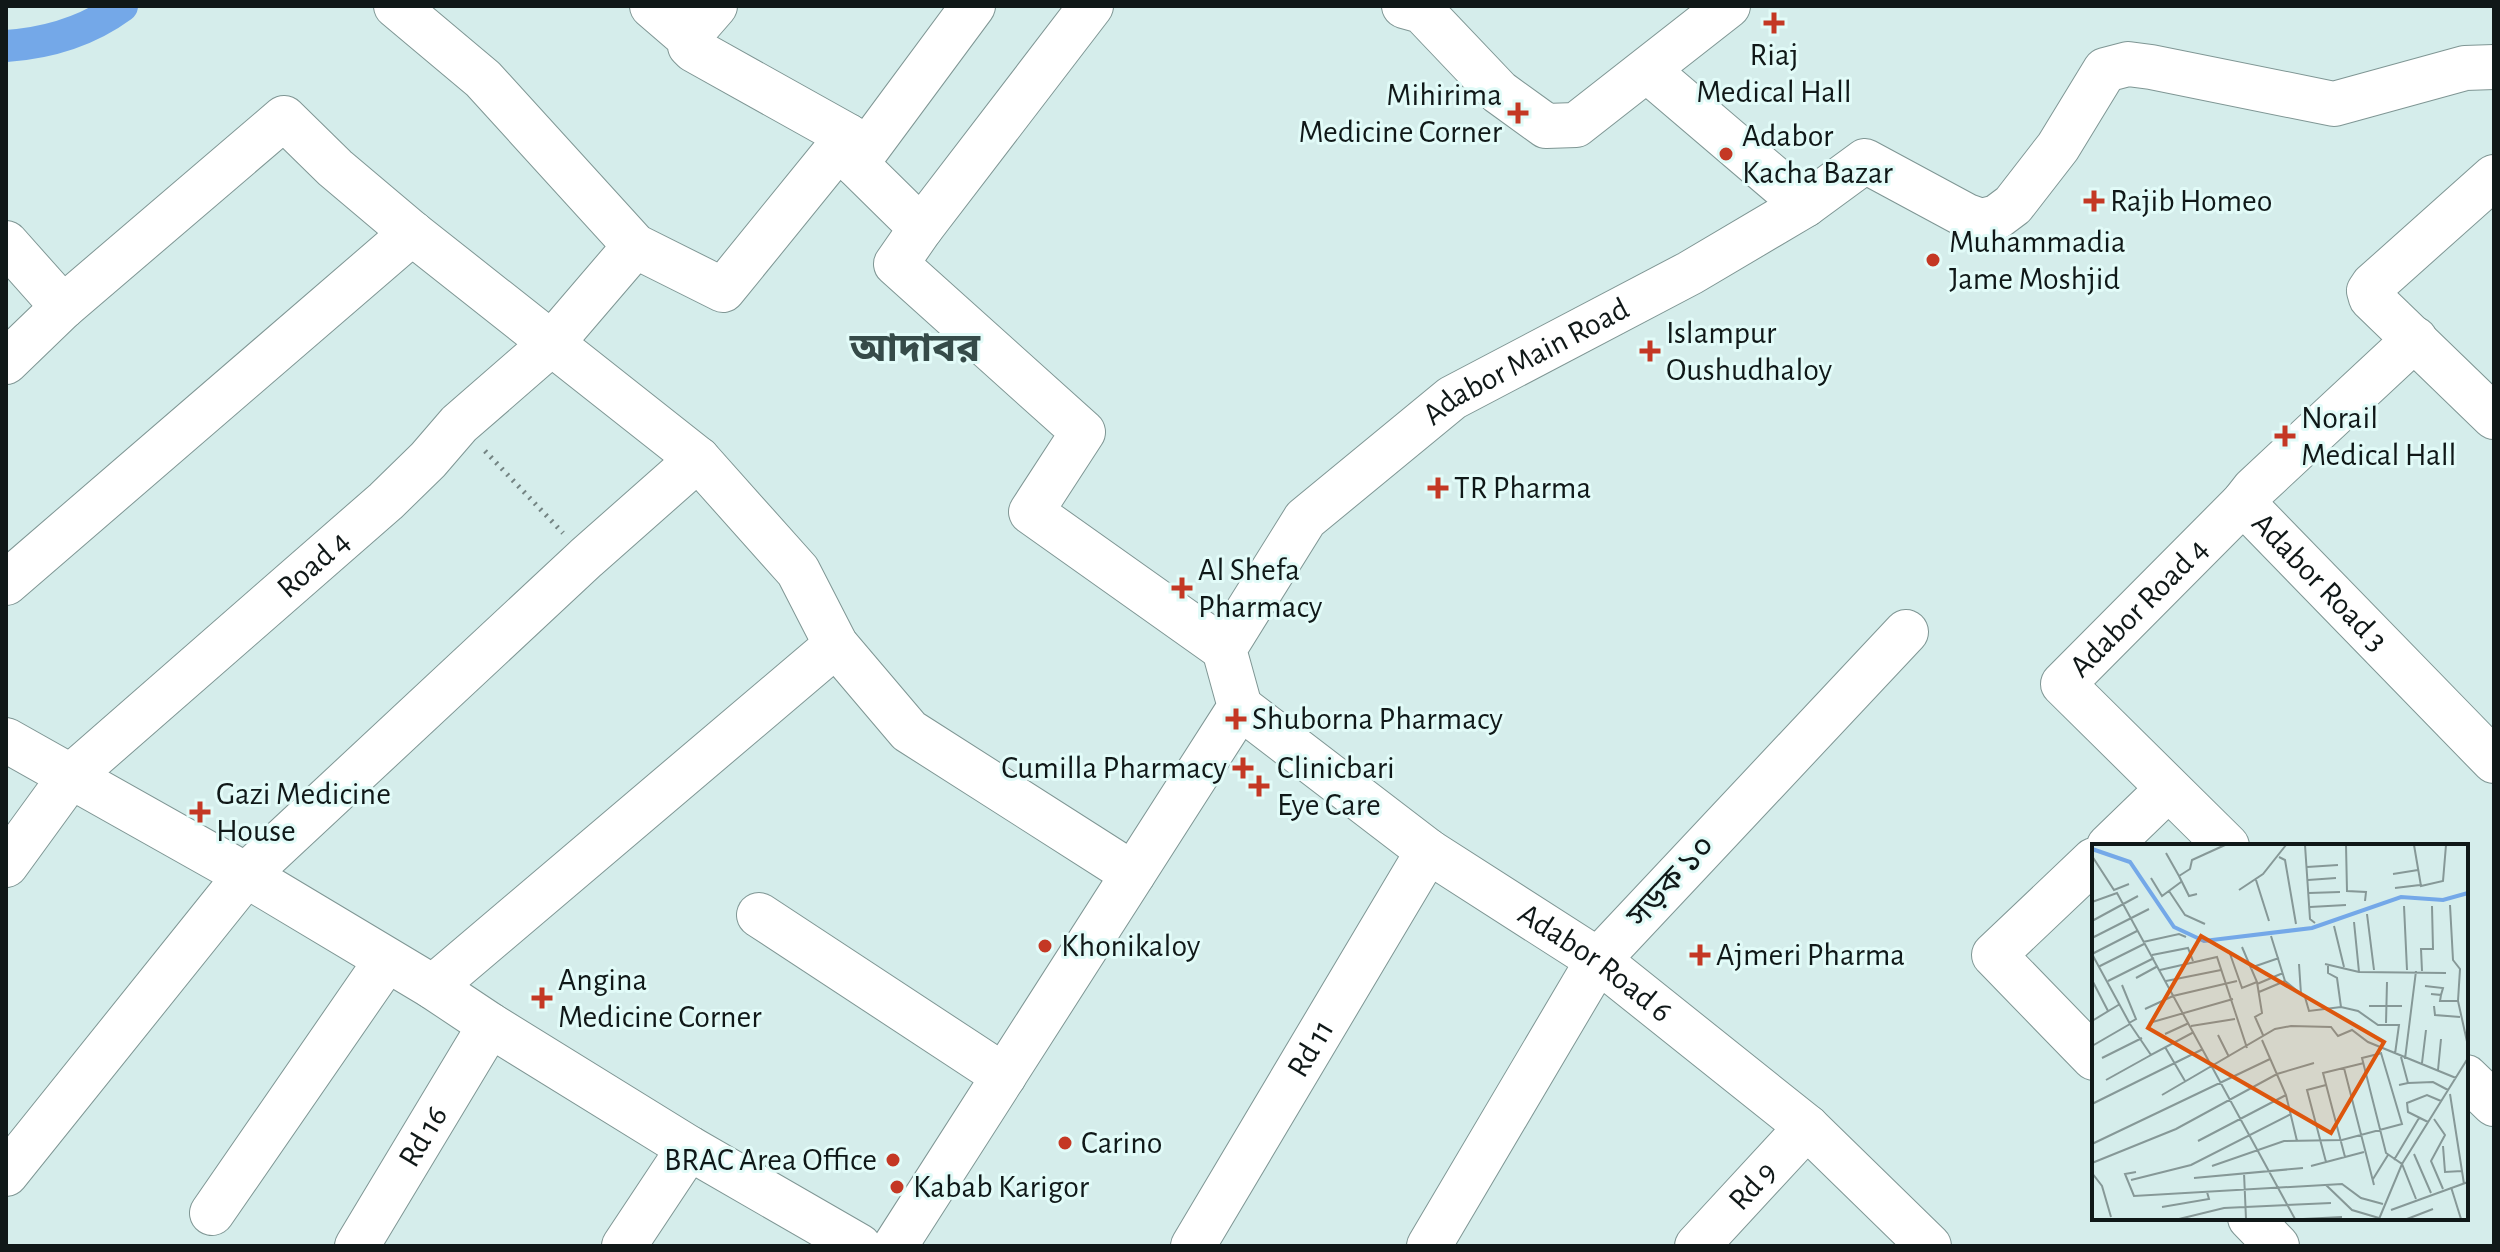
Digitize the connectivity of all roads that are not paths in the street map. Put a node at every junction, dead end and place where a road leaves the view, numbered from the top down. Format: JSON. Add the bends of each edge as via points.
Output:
{"nodes":[{"id":1,"x":396,"y":6,"type":"edge"},
{"id":2,"x":652,"y":6,"type":"edge"},
{"id":3,"x":973,"y":6,"type":"edge"},
{"id":4,"x":1091,"y":6,"type":"edge"},
{"id":5,"x":1404,"y":6,"type":"edge"},
{"id":6,"x":1728,"y":6,"type":"edge"},
{"id":7,"x":702,"y":21,"type":"edge"},
{"id":8,"x":2494,"y":67,"type":"edge"},
{"id":9,"x":1648,"y":71,"type":"junction"},
{"id":10,"x":852,"y":150,"type":"junction"},
{"id":11,"x":2494,"y":177,"type":"edge"},
{"id":12,"x":1805,"y":205,"type":"junction"},
{"id":13,"x":921,"y":228,"type":"junction"},
{"id":14,"x":412,"y":233,"type":"junction"},
{"id":15,"x":6,"y":243,"type":"edge"},
{"id":16,"x":635,"y":246,"type":"junction"},
{"id":17,"x":63,"y":307,"type":"junction"},
{"id":18,"x":2415,"y":339,"type":"junction"},
{"id":19,"x":551,"y":344,"type":"junction"},
{"id":20,"x":6,"y":362,"type":"edge"},
{"id":21,"x":2494,"y":417,"type":"edge"},
{"id":22,"x":698,"y":459,"type":"junction"},
{"id":23,"x":2243,"y":503,"type":"junction"},
{"id":24,"x":6,"y":583,"type":"edge"},
{"id":25,"x":1906,"y":632,"type":"dead end"},
{"id":26,"x":836,"y":645,"type":"junction"},
{"id":27,"x":1224,"y":649,"type":"junction"},
{"id":28,"x":1240,"y":707,"type":"junction"},
{"id":29,"x":6,"y":740,"type":"edge"},
{"id":30,"x":2494,"y":761,"type":"edge"},
{"id":31,"x":70,"y":777,"type":"junction"},
{"id":32,"x":2168,"y":789,"type":"junction"},
{"id":33,"x":2111,"y":844,"type":"edge"},
{"id":34,"x":2225,"y":844,"type":"edge"},
{"id":35,"x":1428,"y":851,"type":"junction"},
{"id":36,"x":2092,"y":862,"type":"edge"},
{"id":37,"x":6,"y":865,"type":"edge"},
{"id":38,"x":1133,"y":874,"type":"junction"},
{"id":39,"x":246,"y":875,"type":"junction"},
{"id":40,"x":759,"y":915,"type":"dead end"},
{"id":41,"x":1598,"y":960,"type":"junction"},
{"id":42,"x":386,"y":961,"type":"junction"},
{"id":43,"x":433,"y":987,"type":"junction"},
{"id":44,"x":490,"y":1025,"type":"junction"},
{"id":45,"x":2092,"y":1056,"type":"edge"},
{"id":46,"x":1004,"y":1076,"type":"junction"},
{"id":47,"x":2468,"y":1079,"type":"edge"},
{"id":48,"x":2494,"y":1104,"type":"edge"},
{"id":49,"x":1807,"y":1127,"type":"junction"},
{"id":50,"x":689,"y":1148,"type":"junction"},
{"id":51,"x":6,"y":1174,"type":"edge"},
{"id":52,"x":212,"y":1213,"type":"dead end"},
{"id":53,"x":2252,"y":1220,"type":"edge"},
{"id":54,"x":357,"y":1246,"type":"edge"},
{"id":55,"x":624,"y":1246,"type":"edge"},
{"id":56,"x":859,"y":1246,"type":"edge"},
{"id":57,"x":895,"y":1246,"type":"edge"},
{"id":58,"x":1193,"y":1246,"type":"edge"},
{"id":59,"x":1429,"y":1246,"type":"edge"},
{"id":60,"x":1697,"y":1246,"type":"edge"},
{"id":61,"x":1929,"y":1246,"type":"edge"},
{"id":62,"x":2277,"y":1246,"type":"edge"}],
"edges":[{"from":1,"to":16,"type":"street","via":[[483,79]]},
{"from":2,"to":7,"type":"street"},
{"from":3,"to":10,"type":"street"},
{"from":4,"to":13,"type":"street"},
{"from":5,"to":9,"type":"street","via":[[1422,11],[1499,92],[1546,126],[1576,125]]},
{"from":6,"to":9,"type":"street"},
{"from":7,"to":10,"type":"street","via":[[688,42],[694,50]]},
{"from":8,"to":12,"type":"street","name":"Adabor Main Road","via":[[2465,68],[2334,104],[2128,64],[2105,70],[2058,147],[2013,205],[1997,217],[1981,221],[1967,216],[1865,161]]},
{"from":9,"to":12,"type":"street"},
{"from":10,"to":13,"type":"street"},
{"from":10,"to":16,"type":"street","via":[[723,290]]},
{"from":11,"to":18,"type":"street","via":[[2369,291]]},
{"from":12,"to":27,"type":"street","name":"Adabor Main Road","via":[[1690,273],[1452,398],[1305,519]]},
{"from":13,"to":27,"type":"street","via":[[896,264],[1083,432],[1031,512]]},
{"from":14,"to":17,"type":"street","via":[[284,118]]},
{"from":14,"to":19,"type":"street"},
{"from":14,"to":24,"type":"street"},
{"from":15,"to":17,"type":"street"},
{"from":16,"to":19,"type":"street","name":"Road 4"},
{"from":17,"to":20,"type":"street"},
{"from":18,"to":21,"type":"street"},
{"from":18,"to":23,"type":"street","name":"Adabor Road 3"},
{"from":19,"to":22,"type":"street"},
{"from":19,"to":31,"type":"street","name":"Road 4","via":[[459,424],[386,501]]},
{"from":22,"to":26,"type":"street","via":[[798,571]]},
{"from":22,"to":39,"type":"street"},
{"from":23,"to":30,"type":"street","name":"Adabor Road 3"},
{"from":23,"to":32,"type":"street","name":"Adabor Road 4","via":[[2063,684]]},
{"from":25,"to":41,"type":"street","name":"সড়ক ১০"},
{"from":26,"to":38,"type":"street","via":[[909,731]]},
{"from":26,"to":43,"type":"street"},
{"from":27,"to":28,"type":"street"},
{"from":28,"to":35,"type":"street","name":"Adabor Road 6"},
{"from":28,"to":38,"type":"street"},
{"from":29,"to":31,"type":"street"},
{"from":31,"to":37,"type":"street","name":"Road 4"},
{"from":31,"to":39,"type":"street"},
{"from":32,"to":33,"type":"street"},
{"from":32,"to":34,"type":"street","name":"Adabor Road 4"},
{"from":35,"to":41,"type":"street","name":"Adabor Road 6"},
{"from":35,"to":58,"type":"street","name":"Rd 11"},
{"from":36,"to":45,"type":"street","via":[[1994,955]]},
{"from":38,"to":46,"type":"street"},
{"from":39,"to":42,"type":"street"},
{"from":39,"to":51,"type":"street"},
{"from":40,"to":46,"type":"street"},
{"from":41,"to":49,"type":"street","name":"Adabor Road 6"},
{"from":41,"to":59,"type":"street","name":"সড়ক ১০"},
{"from":42,"to":43,"type":"street"},
{"from":42,"to":52,"type":"street"},
{"from":43,"to":44,"type":"street"},
{"from":44,"to":50,"type":"street"},
{"from":44,"to":54,"type":"street","name":"Rd 16"},
{"from":46,"to":57,"type":"street"},
{"from":47,"to":48,"type":"street"},
{"from":49,"to":60,"type":"street","name":"Rd 9"},
{"from":49,"to":61,"type":"street","name":"Adabor Road 6"},
{"from":50,"to":55,"type":"street"},
{"from":50,"to":56,"type":"street"},
{"from":53,"to":62,"type":"street"}]}
